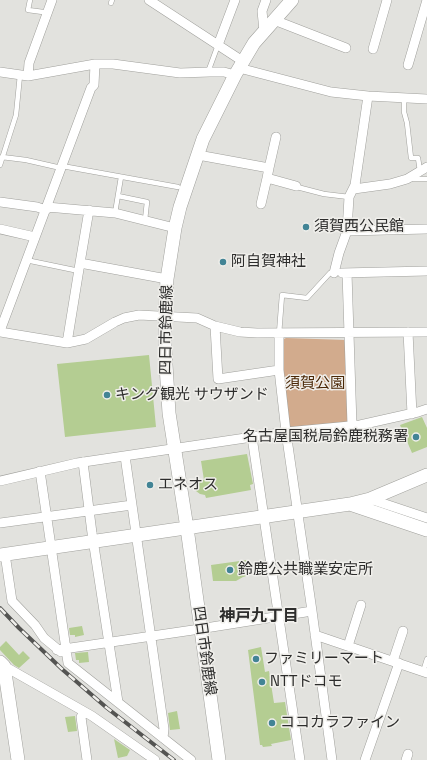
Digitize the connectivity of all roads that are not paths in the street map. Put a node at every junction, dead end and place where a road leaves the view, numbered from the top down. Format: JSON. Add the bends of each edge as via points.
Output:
{"nodes":[{"id":1,"x":30,"y":0,"type":"edge"},
{"id":2,"x":52,"y":0,"type":"edge"},
{"id":3,"x":149,"y":0,"type":"edge"},
{"id":4,"x":235,"y":0,"type":"edge"},
{"id":5,"x":266,"y":0,"type":"edge"},
{"id":6,"x":292,"y":0,"type":"edge"},
{"id":7,"x":387,"y":0,"type":"edge"},
{"id":8,"x":427,"y":0,"type":"edge"},
{"id":9,"x":47,"y":15,"type":"junction"},
{"id":10,"x":274,"y":20,"type":"junction"},
{"id":11,"x":264,"y":31,"type":"junction"},
{"id":12,"x":218,"y":45,"type":"junction"},
{"id":13,"x":346,"y":48,"type":"dead end"},
{"id":14,"x":373,"y":49,"type":"dead end"},
{"id":15,"x":96,"y":64,"type":"junction"},
{"id":16,"x":408,"y":65,"type":"dead end"},
{"id":17,"x":239,"y":68,"type":"junction"},
{"id":18,"x":0,"y":72,"type":"edge"},
{"id":19,"x":208,"y":72,"type":"junction"},
{"id":20,"x":24,"y":76,"type":"junction"},
{"id":21,"x":368,"y":96,"type":"junction"},
{"id":22,"x":404,"y":98,"type":"junction"},
{"id":23,"x":427,"y":99,"type":"edge"},
{"id":24,"x":276,"y":137,"type":"dead end"},
{"id":25,"x":198,"y":155,"type":"junction"},
{"id":26,"x":2,"y":157,"type":"junction"},
{"id":27,"x":0,"y":165,"type":"edge"},
{"id":28,"x":62,"y":167,"type":"junction"},
{"id":29,"x":269,"y":168,"type":"junction"},
{"id":30,"x":423,"y":169,"type":"edge"},
{"id":31,"x":121,"y":177,"type":"junction"},
{"id":32,"x":267,"y":178,"type":"junction"},
{"id":33,"x":407,"y":179,"type":"junction"},
{"id":34,"x":427,"y":179,"type":"edge"},
{"id":35,"x":296,"y":186,"type":"joint"},
{"id":36,"x":178,"y":187,"type":"dead end"},
{"id":37,"x":354,"y":189,"type":"junction"},
{"id":38,"x":118,"y":196,"type":"junction"},
{"id":39,"x":349,"y":197,"type":"junction"},
{"id":40,"x":0,"y":202,"type":"edge"},
{"id":41,"x":262,"y":204,"type":"dead end"},
{"id":42,"x":46,"y":208,"type":"junction"},
{"id":43,"x":89,"y":210,"type":"junction"},
{"id":44,"x":115,"y":213,"type":"junction"},
{"id":45,"x":145,"y":220,"type":"junction"},
{"id":46,"x":0,"y":228,"type":"edge"},
{"id":47,"x":175,"y":228,"type":"junction"},
{"id":48,"x":427,"y":230,"type":"edge"},
{"id":49,"x":347,"y":231,"type":"junction"},
{"id":50,"x":35,"y":237,"type":"junction"},
{"id":51,"x":26,"y":260,"type":"junction"},
{"id":52,"x":80,"y":267,"type":"junction"},
{"id":53,"x":427,"y":270,"type":"edge"},
{"id":54,"x":332,"y":273,"type":"junction"},
{"id":55,"x":347,"y":273,"type":"junction"},
{"id":56,"x":167,"y":279,"type":"junction"},
{"id":57,"x":165,"y":316,"type":"junction"},
{"id":58,"x":215,"y":326,"type":"junction"},
{"id":59,"x":0,"y":331,"type":"edge"},
{"id":60,"x":408,"y":332,"type":"junction"},
{"id":61,"x":427,"y":332,"type":"edge"},
{"id":62,"x":348,"y":333,"type":"junction"},
{"id":63,"x":279,"y":334,"type":"junction"},
{"id":64,"x":67,"y":343,"type":"junction"},
{"id":65,"x":279,"y":370,"type":"junction"},
{"id":66,"x":427,"y":409,"type":"edge"},
{"id":67,"x":412,"y":414,"type":"junction"},
{"id":68,"x":352,"y":425,"type":"junction"},
{"id":69,"x":286,"y":432,"type":"junction"},
{"id":70,"x":252,"y":437,"type":"junction"},
{"id":71,"x":175,"y":448,"type":"junction"},
{"id":72,"x":125,"y":456,"type":"junction"},
{"id":73,"x":83,"y":462,"type":"junction"},
{"id":74,"x":40,"y":471,"type":"junction"},
{"id":75,"x":427,"y":475,"type":"edge"},
{"id":76,"x":0,"y":481,"type":"edge"},
{"id":77,"x":370,"y":499,"type":"junction"},
{"id":78,"x":350,"y":504,"type":"junction"},
{"id":79,"x":132,"y":505,"type":"junction"},
{"id":80,"x":89,"y":511,"type":"junction"},
{"id":81,"x":298,"y":511,"type":"junction"},
{"id":82,"x":264,"y":516,"type":"junction"},
{"id":83,"x":47,"y":518,"type":"junction"},
{"id":84,"x":427,"y":518,"type":"edge"},
{"id":85,"x":0,"y":523,"type":"edge"},
{"id":86,"x":187,"y":528,"type":"junction"},
{"id":87,"x":427,"y":530,"type":"edge"},
{"id":88,"x":136,"y":536,"type":"junction"},
{"id":89,"x":94,"y":542,"type":"junction"},
{"id":90,"x":52,"y":548,"type":"junction"},
{"id":91,"x":2,"y":555,"type":"edge"},
{"id":92,"x":361,"y":605,"type":"dead end"},
{"id":93,"x":312,"y":611,"type":"junction"},
{"id":94,"x":279,"y":615,"type":"junction"},
{"id":95,"x":201,"y":629,"type":"junction"},
{"id":96,"x":403,"y":631,"type":"dead end"},
{"id":97,"x":315,"y":635,"type":"junction"},
{"id":98,"x":150,"y":636,"type":"junction"},
{"id":99,"x":108,"y":643,"type":"junction"},
{"id":100,"x":348,"y":646,"type":"junction"},
{"id":101,"x":63,"y":652,"type":"junction"},
{"id":102,"x":427,"y":659,"type":"edge"},
{"id":103,"x":396,"y":662,"type":"junction"},
{"id":104,"x":2,"y":664,"type":"edge"},
{"id":105,"x":425,"y":672,"type":"edge"},
{"id":106,"x":118,"y":702,"type":"junction"},
{"id":107,"x":84,"y":713,"type":"junction"},
{"id":108,"x":163,"y":738,"type":"junction"},
{"id":109,"x":18,"y":760,"type":"edge"},
{"id":110,"x":87,"y":760,"type":"edge"},
{"id":111,"x":155,"y":760,"type":"edge"},
{"id":112,"x":191,"y":760,"type":"edge"},
{"id":113,"x":219,"y":760,"type":"edge"},
{"id":114,"x":300,"y":760,"type":"edge"},
{"id":115,"x":332,"y":760,"type":"edge"},
{"id":116,"x":365,"y":760,"type":"edge"}],
"edges":[{"from":1,"to":9,"type":"lane","via":[[28,10]]},
{"from":2,"to":9,"type":"street"},
{"from":3,"to":12,"type":"street"},
{"from":4,"to":12,"type":"street"},
{"from":5,"to":11,"type":"street","via":[[262,11]]},
{"from":6,"to":10,"type":"main road","name":"四日市鈴鹿線"},
{"from":7,"to":14,"type":"street"},
{"from":8,"to":16,"type":"street"},
{"from":9,"to":20,"type":"street"},
{"from":10,"to":11,"type":"main road","name":"四日市鈴鹿線"},
{"from":10,"to":13,"type":"street"},
{"from":11,"to":17,"type":"main road","name":"四日市鈴鹿線"},
{"from":12,"to":17,"type":"street"},
{"from":12,"to":19,"type":"lane"},
{"from":15,"to":19,"type":"street","via":[[180,73]]},
{"from":15,"to":20,"type":"street"},
{"from":15,"to":28,"type":"street","via":[[94,85]]},
{"from":17,"to":19,"type":"street","via":[[224,72]]},
{"from":17,"to":21,"type":"street","via":[[330,92]]},
{"from":17,"to":25,"type":"main road","name":"四日市鈴鹿線","via":[[203,139]]},
{"from":18,"to":20,"type":"street"},
{"from":20,"to":26,"type":"lane","via":[[16,115]]},
{"from":21,"to":22,"type":"street"},
{"from":21,"to":37,"type":"street"},
{"from":22,"to":23,"type":"street"},
{"from":22,"to":30,"type":"lane","via":[[411,158],[418,158]]},
{"from":24,"to":29,"type":"street"},
{"from":25,"to":29,"type":"street"},
{"from":25,"to":47,"type":"main road","name":"四日市鈴鹿線"},
{"from":26,"to":27,"type":"lane"},
{"from":26,"to":28,"type":"lane"},
{"from":28,"to":31,"type":"lane"},
{"from":28,"to":42,"type":"street"},
{"from":29,"to":32,"type":"street"},
{"from":30,"to":33,"type":"street"},
{"from":31,"to":36,"type":"lane"},
{"from":31,"to":38,"type":"lane"},
{"from":32,"to":35,"type":"street"},
{"from":32,"to":41,"type":"street"},
{"from":33,"to":34,"type":"lane"},
{"from":33,"to":37,"type":"street"},
{"from":35,"to":39,"type":"lane","via":[[324,194]]},
{"from":37,"to":39,"type":"street"},
{"from":38,"to":44,"type":"lane"},
{"from":38,"to":45,"type":"lane","via":[[147,202]]},
{"from":39,"to":49,"type":"street"},
{"from":40,"to":42,"type":"street"},
{"from":42,"to":43,"type":"street"},
{"from":42,"to":50,"type":"street"},
{"from":43,"to":44,"type":"street"},
{"from":43,"to":52,"type":"street"},
{"from":44,"to":45,"type":"street"},
{"from":45,"to":47,"type":"street"},
{"from":46,"to":50,"type":"street"},
{"from":47,"to":56,"type":"main road","name":"四日市鈴鹿線"},
{"from":48,"to":49,"type":"street"},
{"from":49,"to":54,"type":"street"},
{"from":50,"to":51,"type":"street"},
{"from":51,"to":52,"type":"lane"},
{"from":51,"to":59,"type":"street"},
{"from":52,"to":56,"type":"street"},
{"from":52,"to":64,"type":"street"},
{"from":53,"to":55,"type":"street"},
{"from":54,"to":55,"type":"street"},
{"from":54,"to":63,"type":"lane","via":[[307,298],[282,296]]},
{"from":55,"to":62,"type":"street"},
{"from":56,"to":57,"type":"main road","name":"四日市鈴鹿線"},
{"from":57,"to":58,"type":"street","via":[[197,318]]},
{"from":57,"to":64,"type":"street","via":[[139,315],[124,318],[86,339]]},
{"from":57,"to":71,"type":"main road","name":"四日市鈴鹿線","via":[[167,395]]},
{"from":58,"to":63,"type":"street","via":[[240,332]]},
{"from":58,"to":65,"type":"street","via":[[218,379]]},
{"from":59,"to":64,"type":"street"},
{"from":60,"to":61,"type":"street"},
{"from":60,"to":62,"type":"street"},
{"from":60,"to":67,"type":"street"},
{"from":62,"to":63,"type":"street"},
{"from":62,"to":68,"type":"street"},
{"from":63,"to":65,"type":"street"},
{"from":65,"to":69,"type":"street"},
{"from":66,"to":67,"type":"street"},
{"from":67,"to":68,"type":"street"},
{"from":68,"to":69,"type":"street"},
{"from":69,"to":70,"type":"street"},
{"from":69,"to":81,"type":"street"},
{"from":70,"to":71,"type":"street"},
{"from":70,"to":82,"type":"street"},
{"from":71,"to":72,"type":"street"},
{"from":71,"to":86,"type":"main road","name":"四日市鈴鹿線"},
{"from":72,"to":73,"type":"street"},
{"from":72,"to":79,"type":"street"},
{"from":73,"to":74,"type":"street"},
{"from":73,"to":80,"type":"street"},
{"from":74,"to":76,"type":"street"},
{"from":74,"to":83,"type":"street"},
{"from":75,"to":77,"type":"main road"},
{"from":77,"to":78,"type":"main road"},
{"from":77,"to":84,"type":"street"},
{"from":78,"to":81,"type":"main road"},
{"from":78,"to":87,"type":"main road"},
{"from":79,"to":80,"type":"street"},
{"from":79,"to":88,"type":"street"},
{"from":80,"to":83,"type":"street"},
{"from":80,"to":89,"type":"street"},
{"from":81,"to":82,"type":"main road"},
{"from":81,"to":93,"type":"street"},
{"from":82,"to":86,"type":"main road"},
{"from":82,"to":94,"type":"street"},
{"from":83,"to":85,"type":"street"},
{"from":83,"to":90,"type":"street"},
{"from":86,"to":88,"type":"main road"},
{"from":86,"to":95,"type":"main road","name":"四日市鈴鹿線"},
{"from":88,"to":89,"type":"main road"},
{"from":88,"to":98,"type":"street"},
{"from":89,"to":90,"type":"main road"},
{"from":89,"to":99,"type":"street"},
{"from":90,"to":91,"type":"main road"},
{"from":90,"to":101,"type":"street"},
{"from":91,"to":101,"type":"street","via":[[12,601],[44,638]]},
{"from":92,"to":100,"type":"street"},
{"from":93,"to":94,"type":"street"},
{"from":93,"to":97,"type":"street"},
{"from":94,"to":95,"type":"street"},
{"from":94,"to":114,"type":"street"},
{"from":95,"to":98,"type":"street"},
{"from":95,"to":113,"type":"main road","name":"四日市鈴鹿線"},
{"from":96,"to":103,"type":"street"},
{"from":97,"to":100,"type":"street"},
{"from":97,"to":115,"type":"street"},
{"from":98,"to":99,"type":"street"},
{"from":98,"to":108,"type":"street","via":[[164,730]]},
{"from":99,"to":101,"type":"street"},
{"from":99,"to":106,"type":"street"},
{"from":100,"to":103,"type":"street"},
{"from":101,"to":106,"type":"street","via":[[68,663]]},
{"from":102,"to":105,"type":"lane"},
{"from":103,"to":105,"type":"street"},
{"from":103,"to":116,"type":"street"},
{"from":104,"to":107,"type":"street"},
{"from":104,"to":109,"type":"main road"},
{"from":106,"to":108,"type":"street"},
{"from":107,"to":110,"type":"street","via":[[81,717]]},
{"from":107,"to":111,"type":"street"},
{"from":108,"to":112,"type":"street"}]}
